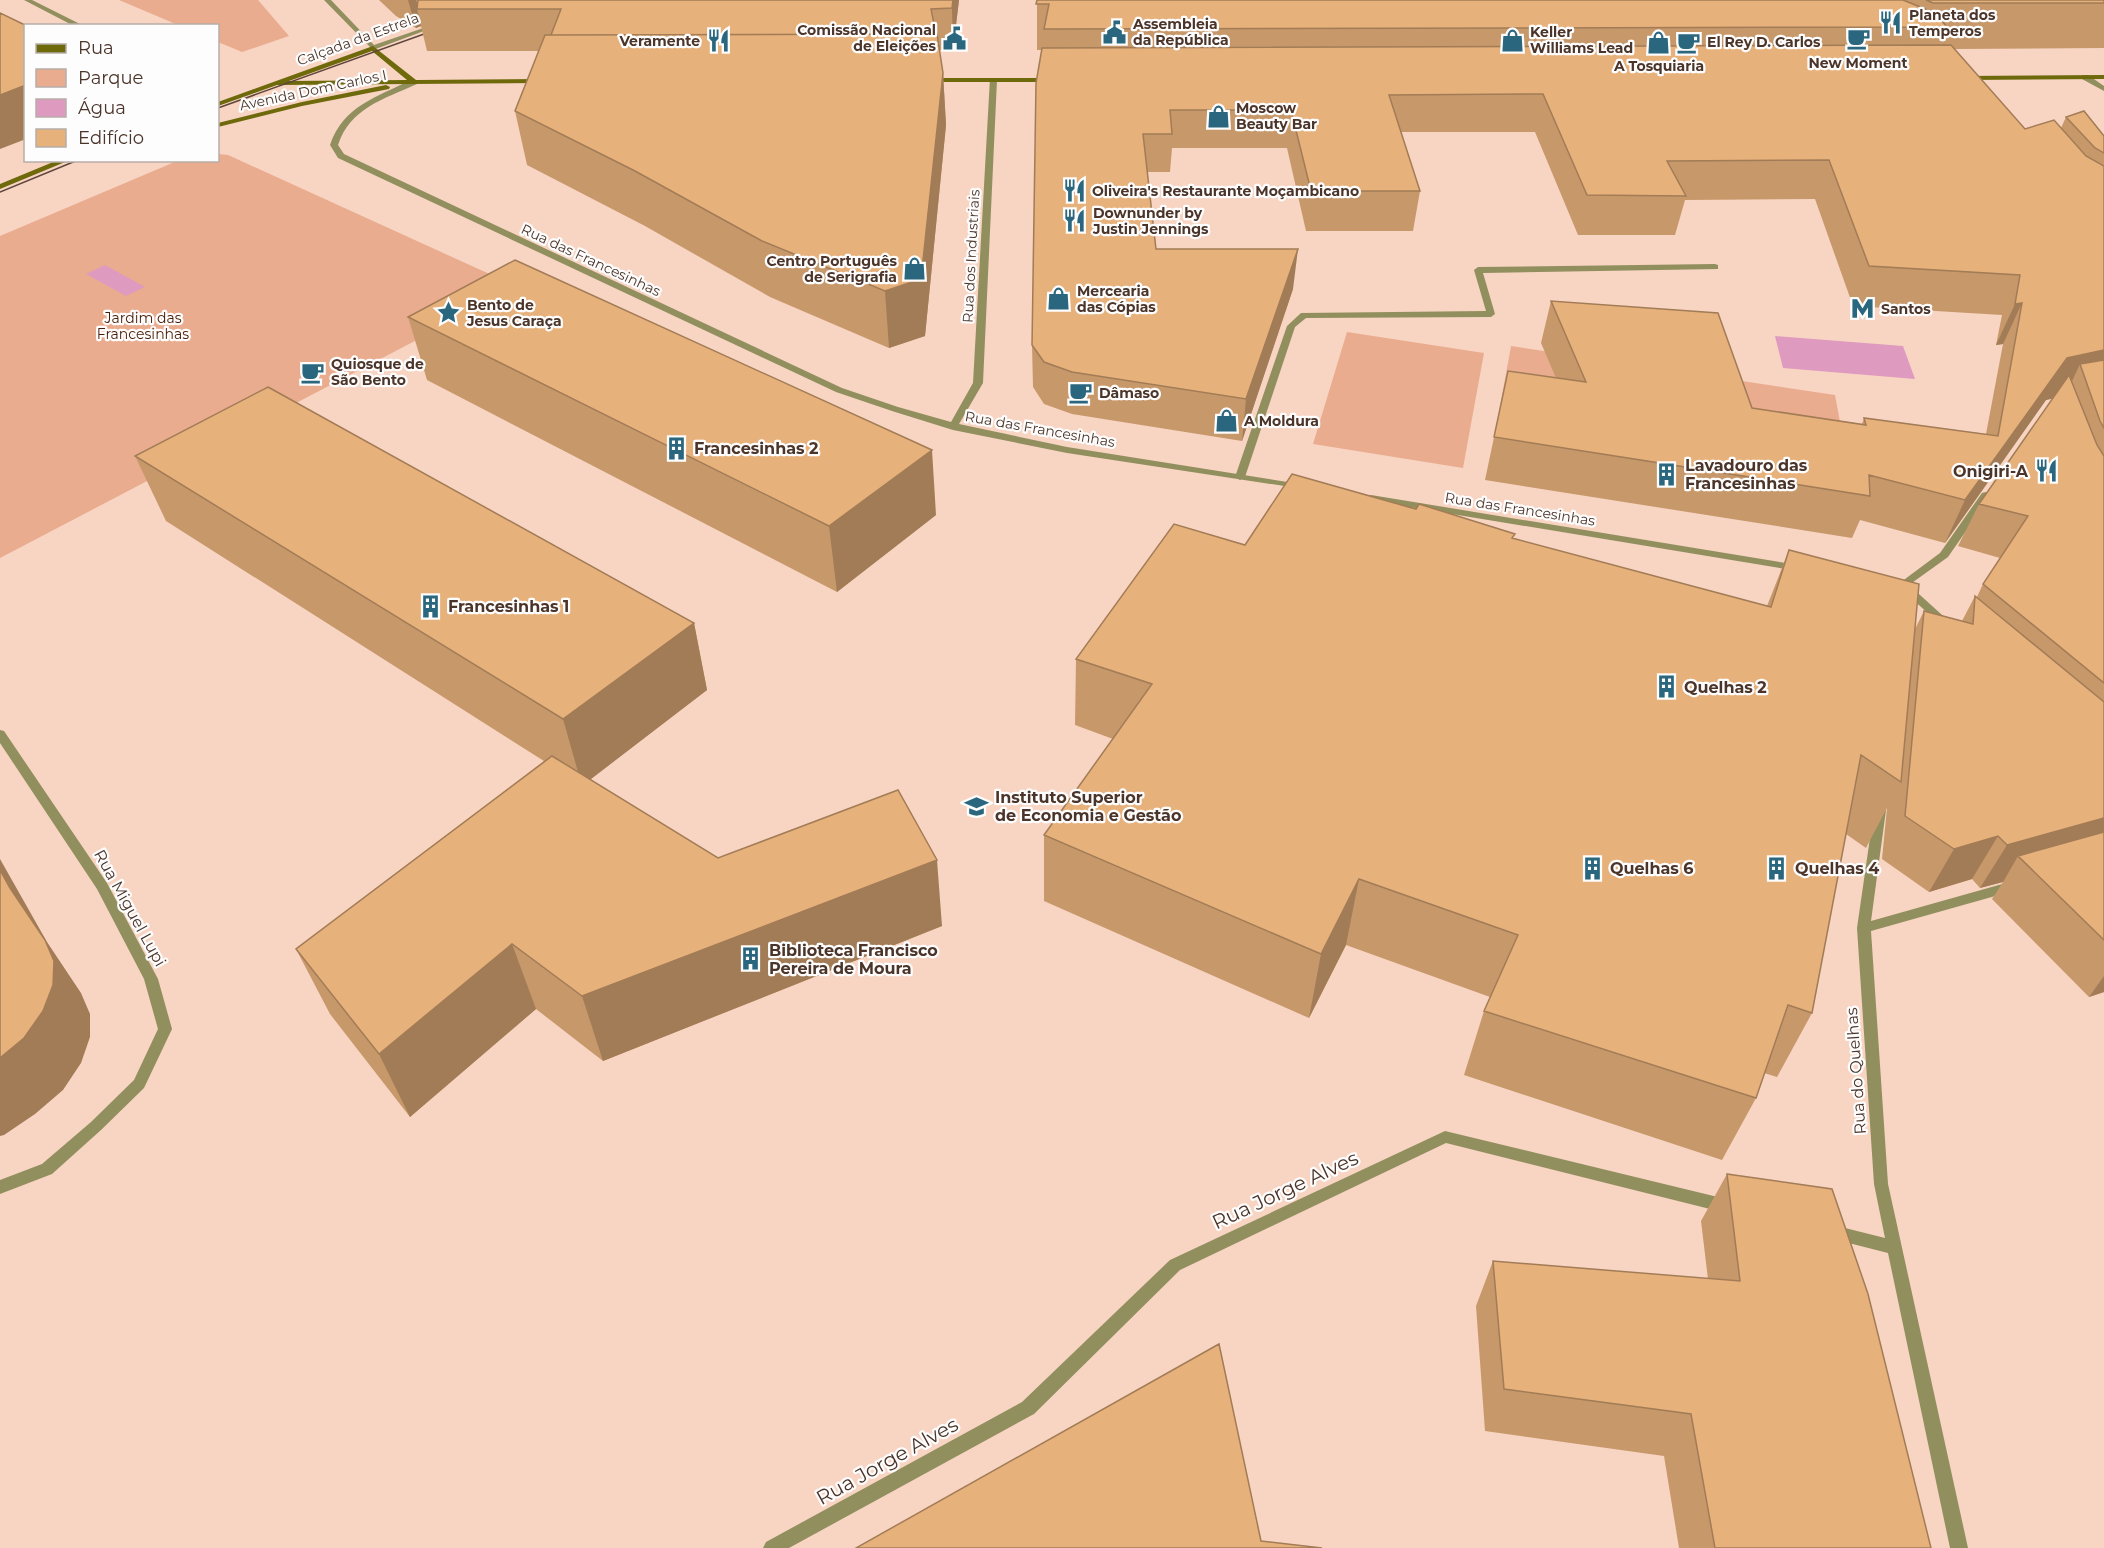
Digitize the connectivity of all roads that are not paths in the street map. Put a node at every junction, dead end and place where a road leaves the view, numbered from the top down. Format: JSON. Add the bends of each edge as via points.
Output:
{"nodes":[{"id":1,"x":27,"y":0,"type":"edge"},
{"id":2,"x":327,"y":0,"type":"edge"},
{"id":3,"x":444,"y":22,"type":"edge"},
{"id":4,"x":77,"y":24,"type":"edge"},
{"id":5,"x":373,"y":48,"type":"junction"},
{"id":6,"x":1960,"y":70,"type":"edge"},
{"id":7,"x":1974,"y":77,"type":"junction"},
{"id":8,"x":2085,"y":77,"type":"junction"},
{"id":9,"x":2104,"y":77,"type":"edge"},
{"id":10,"x":1950,"y":78,"type":"edge"},
{"id":11,"x":924,"y":80,"type":"edge"},
{"id":12,"x":993,"y":80,"type":"junction"},
{"id":13,"x":1065,"y":80,"type":"edge"},
{"id":14,"x":551,"y":81,"type":"edge"},
{"id":15,"x":414,"y":82,"type":"junction"},
{"id":16,"x":277,"y":83,"type":"junction"},
{"id":17,"x":1980,"y":85,"type":"edge"},
{"id":18,"x":2104,"y":89,"type":"edge"},
{"id":19,"x":219,"y":104,"type":"edge"},
{"id":20,"x":219,"y":125,"type":"edge"},
{"id":21,"x":62,"y":162,"type":"edge"},
{"id":22,"x":0,"y":187,"type":"edge"},
{"id":23,"x":1715,"y":267,"type":"dead end"},
{"id":24,"x":953,"y":427,"type":"junction"},
{"id":25,"x":1240,"y":477,"type":"junction"},
{"id":26,"x":1991,"y":488,"type":"edge"},
{"id":27,"x":1311,"y":489,"type":"edge"},
{"id":28,"x":1359,"y":496,"type":"edge"},
{"id":29,"x":1808,"y":570,"type":"edge"},
{"id":30,"x":1896,"y":584,"type":"junction"},
{"id":31,"x":1900,"y":609,"type":"edge"},
{"id":32,"x":1955,"y":630,"type":"edge"},
{"id":33,"x":0,"y":734,"type":"edge"},
{"id":34,"x":1882,"y":796,"type":"edge"},
{"id":35,"x":2027,"y":882,"type":"edge"},
{"id":36,"x":1864,"y":928,"type":"junction"},
{"id":37,"x":0,"y":1187,"type":"edge"},
{"id":38,"x":1743,"y":1210,"type":"edge"},
{"id":39,"x":1812,"y":1227,"type":"edge"},
{"id":40,"x":1893,"y":1247,"type":"junction"},
{"id":41,"x":772,"y":1548,"type":"edge"},
{"id":42,"x":1959,"y":1548,"type":"edge"}],
"edges":[{"from":1,"to":4,"type":"street"},
{"from":2,"to":5,"type":"street"},
{"from":3,"to":5,"type":"street","name":"Calçada da Estrela"},
{"from":5,"to":15,"type":"main road","name":"Avenida Dom Carlos I"},
{"from":5,"to":16,"type":"main road","name":"Calçada da Estrela"},
{"from":6,"to":7,"type":"street"},
{"from":7,"to":8,"type":"main road"},
{"from":7,"to":10,"type":"main road"},
{"from":7,"to":17,"type":"street"},
{"from":8,"to":9,"type":"main road"},
{"from":8,"to":18,"type":"street"},
{"from":11,"to":12,"type":"main road"},
{"from":12,"to":13,"type":"main road"},
{"from":12,"to":24,"type":"street","name":"Rua dos Industriais","via":[[978,383]]},
{"from":14,"to":15,"type":"main road","name":"Avenida Dom Carlos I"},
{"from":15,"to":16,"type":"main road","name":"Avenida Dom Carlos I"},
{"from":15,"to":20,"type":"main road","name":"Avenida Dom Carlos I"},
{"from":15,"to":24,"type":"street","name":"Rua das Francesinhas","via":[[362,108],[340,126],[334,145],[341,156],[839,390]]},
{"from":16,"to":19,"type":"main road","name":"Calçada da Estrela"},
{"from":21,"to":22,"type":"main road"},
{"from":23,"to":25,"type":"street","via":[[1478,270],[1491,314],[1304,315],[1291,326]]},
{"from":24,"to":25,"type":"street","name":"Rua das Francesinhas"},
{"from":25,"to":27,"type":"street","name":"Rua das Francesinhas"},
{"from":26,"to":30,"type":"street","via":[[1944,555]]},
{"from":28,"to":29,"type":"street","name":"Rua das Francesinhas"},
{"from":30,"to":31,"type":"street"},
{"from":30,"to":32,"type":"street"},
{"from":33,"to":37,"type":"street","name":"Rua Miguel Lupi","via":[[102,886],[151,979],[165,1029],[139,1084],[96,1126],[47,1169]]},
{"from":34,"to":36,"type":"street","name":"Rua do Quelhas"},
{"from":35,"to":36,"type":"street"},
{"from":36,"to":40,"type":"street","name":"Rua do Quelhas","via":[[1881,1184]]},
{"from":38,"to":41,"type":"street","name":"Rua Jorge Alves","via":[[1445,1137],[1175,1265],[1028,1408]]},
{"from":39,"to":40,"type":"street"},
{"from":40,"to":42,"type":"street","name":"Rua do Quelhas"}]}
